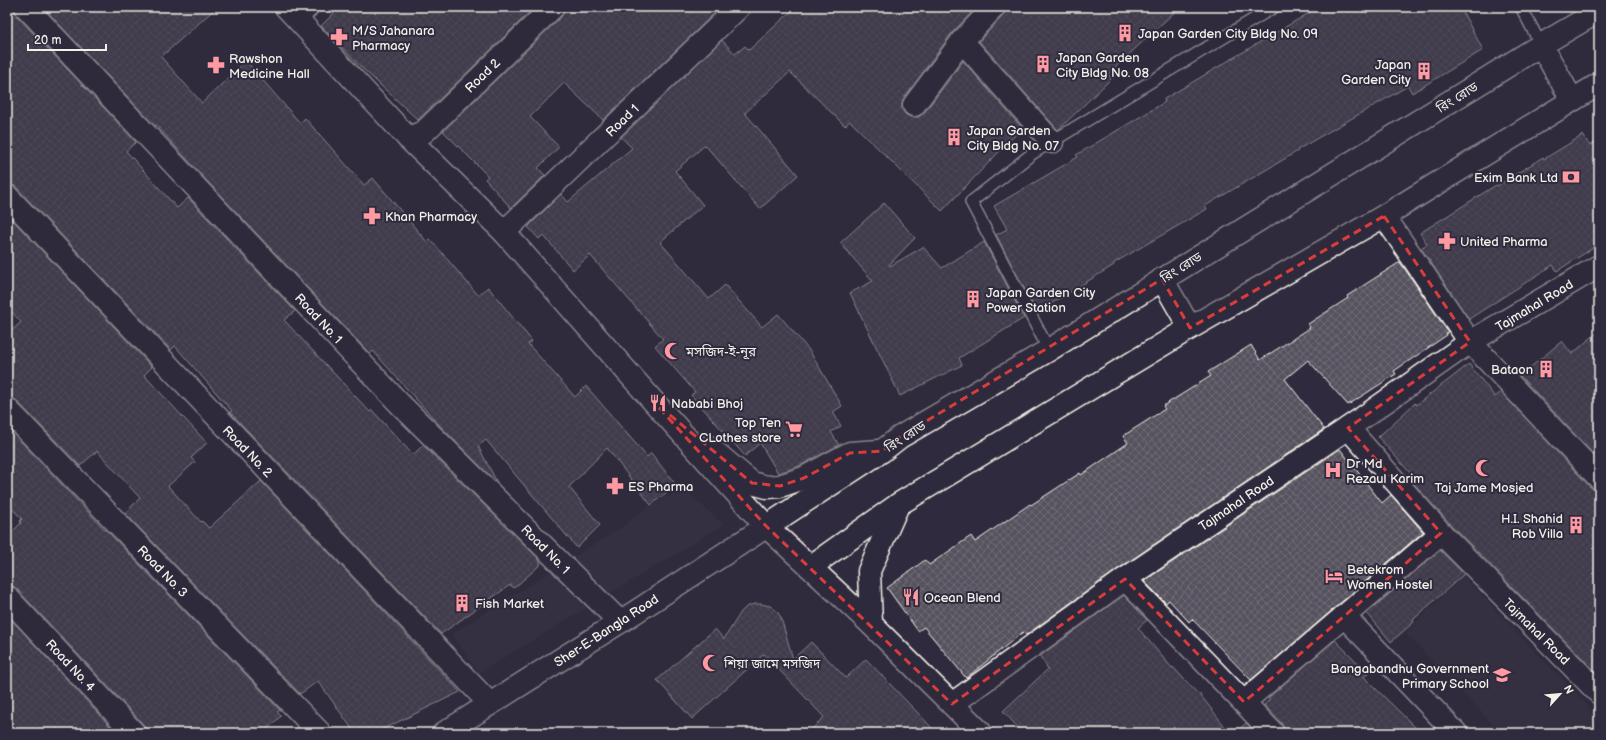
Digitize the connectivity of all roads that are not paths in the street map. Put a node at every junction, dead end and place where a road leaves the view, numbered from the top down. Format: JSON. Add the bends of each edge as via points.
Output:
{"nodes":[{"id":1,"x":26,"y":7,"type":"edge"},
{"id":2,"x":553,"y":7,"type":"edge"},
{"id":3,"x":739,"y":7,"type":"edge"},
{"id":4,"x":994,"y":7,"type":"edge"},
{"id":5,"x":1274,"y":7,"type":"edge"},
{"id":6,"x":1521,"y":7,"type":"edge"},
{"id":7,"x":297,"y":10,"type":"edge"},
{"id":8,"x":1599,"y":11,"type":"edge"},
{"id":9,"x":962,"y":41,"type":"junction"},
{"id":10,"x":1541,"y":45,"type":"junction"},
{"id":11,"x":1599,"y":84,"type":"edge"},
{"id":12,"x":1572,"y":100,"type":"junction"},
{"id":13,"x":914,"y":105,"type":"dead end"},
{"id":14,"x":408,"y":138,"type":"junction"},
{"id":15,"x":1052,"y":142,"type":"junction"},
{"id":16,"x":7,"y":196,"type":"edge"},
{"id":17,"x":1384,"y":216,"type":"junction"},
{"id":18,"x":504,"y":232,"type":"junction"},
{"id":19,"x":1599,"y":267,"type":"edge"},
{"id":20,"x":1162,"y":279,"type":"junction"},
{"id":21,"x":1190,"y":328,"type":"junction"},
{"id":22,"x":1470,"y":342,"type":"junction"},
{"id":23,"x":1049,"y":350,"type":"junction"},
{"id":24,"x":653,"y":401,"type":"junction"},
{"id":25,"x":7,"y":409,"type":"edge"},
{"id":26,"x":1348,"y":428,"type":"junction"},
{"id":27,"x":882,"y":451,"type":"junction"},
{"id":28,"x":1599,"y":478,"type":"edge"},
{"id":29,"x":899,"y":504,"type":"junction"},
{"id":30,"x":766,"y":526,"type":"junction"},
{"id":31,"x":1442,"y":533,"type":"junction"},
{"id":32,"x":810,"y":567,"type":"junction"},
{"id":33,"x":1124,"y":579,"type":"junction"},
{"id":34,"x":7,"y":597,"type":"edge"},
{"id":35,"x":1344,"y":616,"type":"junction"},
{"id":36,"x":620,"y":622,"type":"junction"},
{"id":37,"x":871,"y":624,"type":"junction"},
{"id":38,"x":1599,"y":693,"type":"edge"},
{"id":39,"x":1244,"y":702,"type":"junction"},
{"id":40,"x":490,"y":704,"type":"junction"},
{"id":41,"x":952,"y":704,"type":"junction"},
{"id":42,"x":134,"y":733,"type":"edge"},
{"id":43,"x":320,"y":733,"type":"edge"},
{"id":44,"x":444,"y":733,"type":"edge"},
{"id":45,"x":981,"y":733,"type":"edge"},
{"id":46,"x":1273,"y":733,"type":"edge"},
{"id":47,"x":1456,"y":733,"type":"edge"}],
"edges":[{"from":1,"to":36,"type":"street","name":"Road No. 1","via":[[400,404]]},
{"from":2,"to":14,"type":"street","name":"Road 2","via":[[424,132]]},
{"from":3,"to":18,"type":"street","name":"Road 1"},
{"from":4,"to":9,"type":"street"},
{"from":5,"to":15,"type":"lane"},
{"from":6,"to":10,"type":"lane"},
{"from":7,"to":14,"type":"street"},
{"from":8,"to":10,"type":"street","name":"রিং রোড"},
{"from":9,"to":13,"type":"street"},
{"from":9,"to":15,"type":"street"},
{"from":10,"to":12,"type":"street"},
{"from":10,"to":20,"type":"street","name":"রিং রোড"},
{"from":11,"to":12,"type":"street"},
{"from":12,"to":17,"type":"street"},
{"from":14,"to":18,"type":"street"},
{"from":15,"to":23,"type":"lane","via":[[1033,153],[971,202]]},
{"from":16,"to":40,"type":"street","name":"Road No. 2"},
{"from":17,"to":21,"type":"street"},
{"from":17,"to":22,"type":"street"},
{"from":18,"to":24,"type":"street"},
{"from":19,"to":22,"type":"street","name":"Tajmahal Road"},
{"from":20,"to":21,"type":"street"},
{"from":20,"to":23,"type":"street","name":"রিং রোড"},
{"from":21,"to":29,"type":"street"},
{"from":22,"to":26,"type":"street","name":"Tajmahal Road"},
{"from":22,"to":28,"type":"street"},
{"from":23,"to":27,"type":"street","name":"রিং রোড","via":[[900,437]]},
{"from":24,"to":27,"type":"street","via":[[752,483],[767,487],[780,486],[804,478],[850,453]]},
{"from":24,"to":30,"type":"street"},
{"from":25,"to":43,"type":"street","name":"Road No. 3"},
{"from":26,"to":31,"type":"street","name":"Tajmahal Road"},
{"from":26,"to":33,"type":"street","name":"Tajmahal Road"},
{"from":27,"to":30,"type":"street","name":"রিং রোড"},
{"from":29,"to":32,"type":"street"},
{"from":29,"to":37,"type":"street","via":[[869,571]]},
{"from":30,"to":32,"type":"street"},
{"from":30,"to":36,"type":"street","name":"Sher-E-Bangla Road"},
{"from":31,"to":35,"type":"street"},
{"from":31,"to":38,"type":"street","name":"Tajmahal Road"},
{"from":32,"to":37,"type":"street"},
{"from":33,"to":39,"type":"street"},
{"from":33,"to":41,"type":"street","name":"Tajmahal Road"},
{"from":34,"to":42,"type":"street","name":"Road No. 4"},
{"from":35,"to":39,"type":"street"},
{"from":35,"to":47,"type":"street"},
{"from":36,"to":40,"type":"street","name":"Sher-E-Bangla Road"},
{"from":37,"to":41,"type":"street"},
{"from":39,"to":46,"type":"street"},
{"from":40,"to":44,"type":"street","name":"Sher-E-Bangla Road"},
{"from":41,"to":45,"type":"street"}]}
